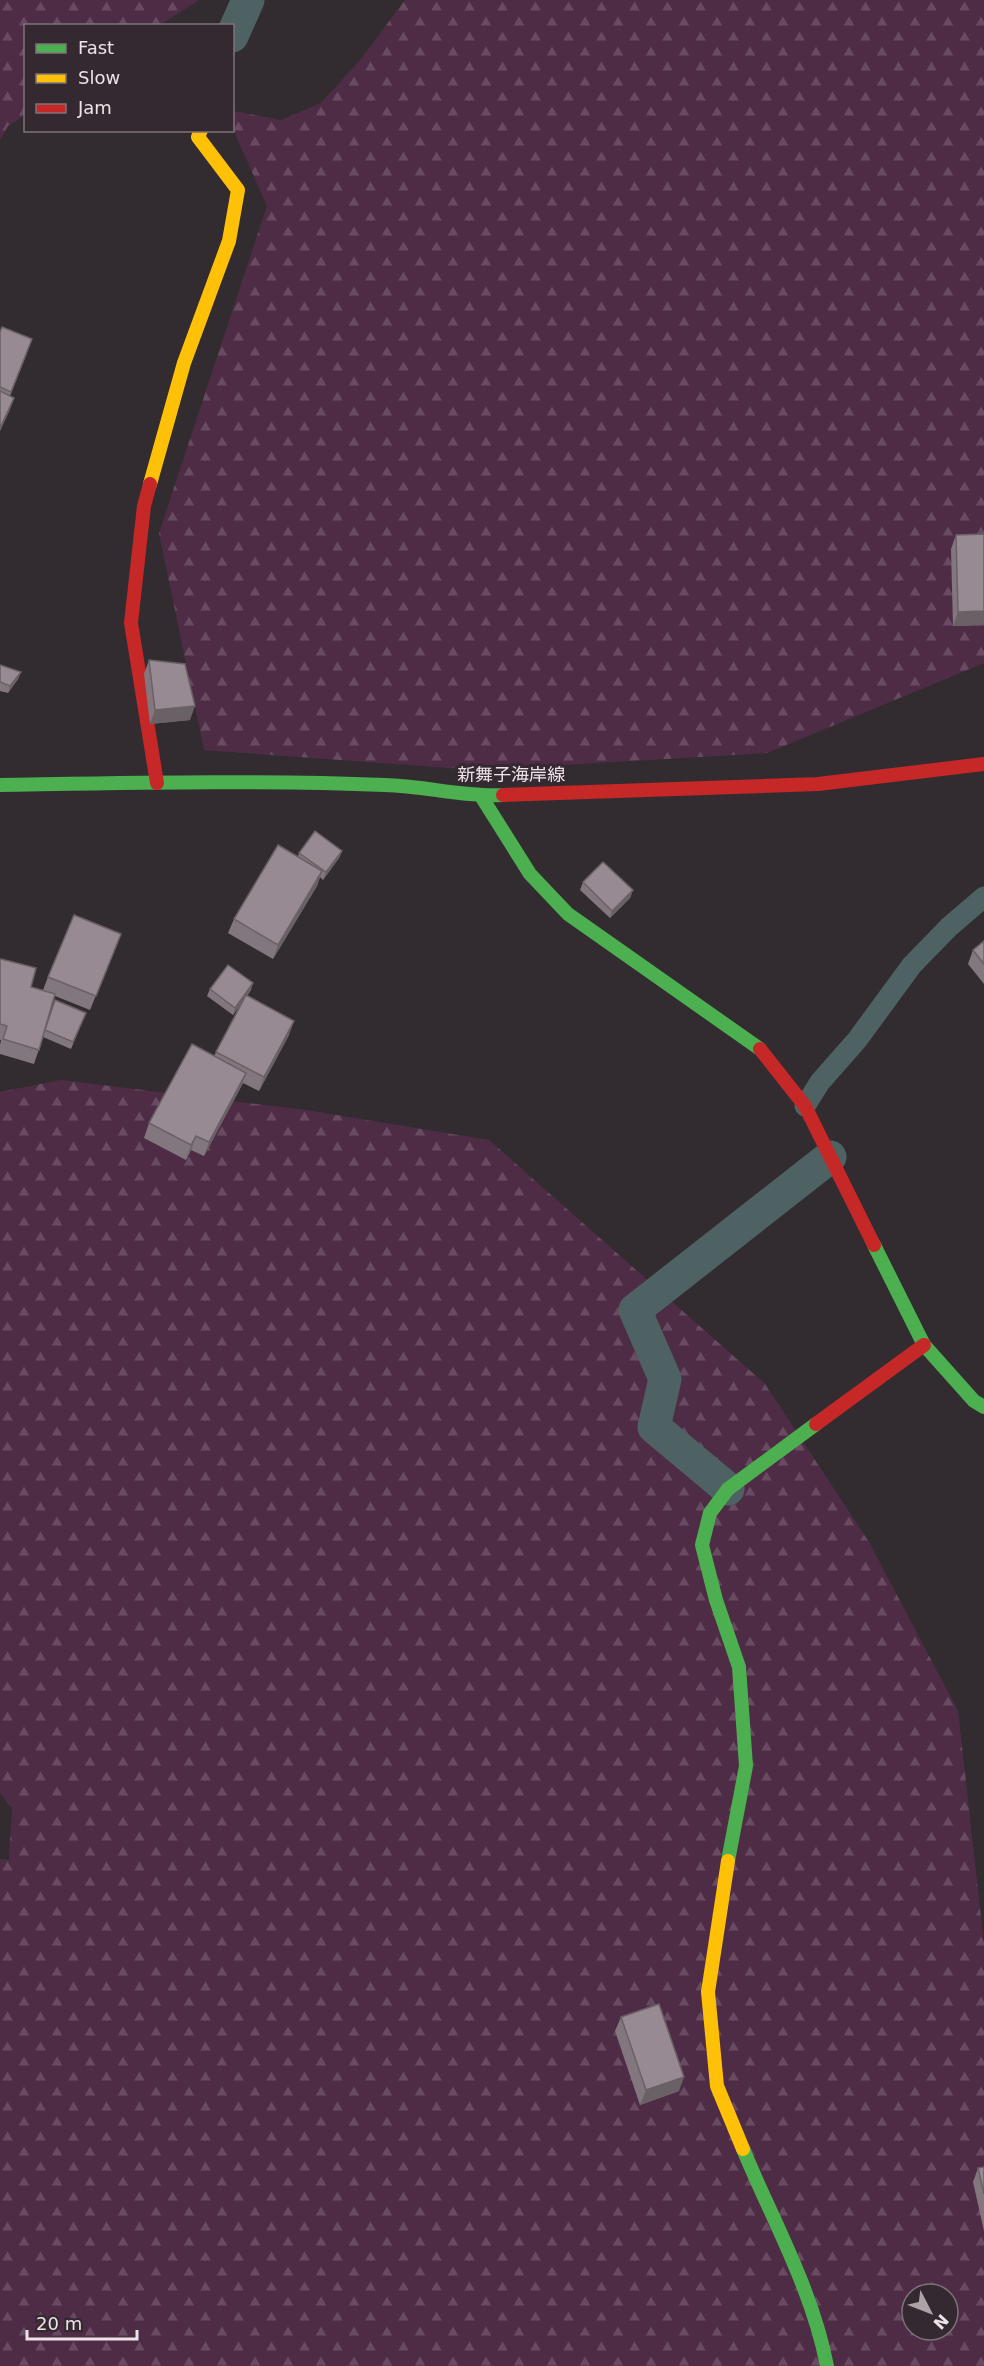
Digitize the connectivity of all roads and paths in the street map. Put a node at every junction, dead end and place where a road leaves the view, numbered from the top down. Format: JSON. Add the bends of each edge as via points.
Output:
{"nodes":[{"id":1,"x":248,"y":0,"type":"edge"},
{"id":2,"x":234,"y":32,"type":"edge"},
{"id":3,"x":200,"y":132,"type":"edge"},
{"id":4,"x":984,"y":764,"type":"edge"},
{"id":5,"x":157,"y":783,"type":"junction"},
{"id":6,"x":0,"y":785,"type":"edge"},
{"id":7,"x":481,"y":796,"type":"junction"},
{"id":8,"x":984,"y":897,"type":"edge"},
{"id":9,"x":805,"y":1106,"type":"junction"},
{"id":10,"x":830,"y":1157,"type":"junction"},
{"id":11,"x":924,"y":1345,"type":"junction"},
{"id":12,"x":984,"y":1407,"type":"edge"},
{"id":13,"x":728,"y":1490,"type":"junction"},
{"id":14,"x":827,"y":2366,"type":"edge"}],
"edges":[{"from":1,"to":2,"type":"street"},
{"from":3,"to":5,"type":"street","via":[[198,137],[238,190],[229,241],[184,363],[144,506],[131,623]]},
{"from":4,"to":7,"type":"street","name":"新舞子海岸線","via":[[818,784]]},
{"from":5,"to":6,"type":"street","name":"新舞子海岸線"},
{"from":5,"to":7,"type":"street","name":"新舞子海岸線","via":[[387,785]]},
{"from":7,"to":9,"type":"street","via":[[530,874],[568,914],[762,1051]]},
{"from":8,"to":9,"type":"lane","via":[[912,966]]},
{"from":9,"to":10,"type":"street"},
{"from":10,"to":11,"type":"street"},
{"from":10,"to":13,"type":"street","via":[[635,1310],[665,1379],[654,1427]]},
{"from":11,"to":12,"type":"street","via":[[974,1401]]},
{"from":11,"to":13,"type":"street"},
{"from":13,"to":14,"type":"street","via":[[710,1513],[702,1545],[739,1667],[746,1766],[708,1992],[717,2086],[766,2204],[795,2261]]}]}
